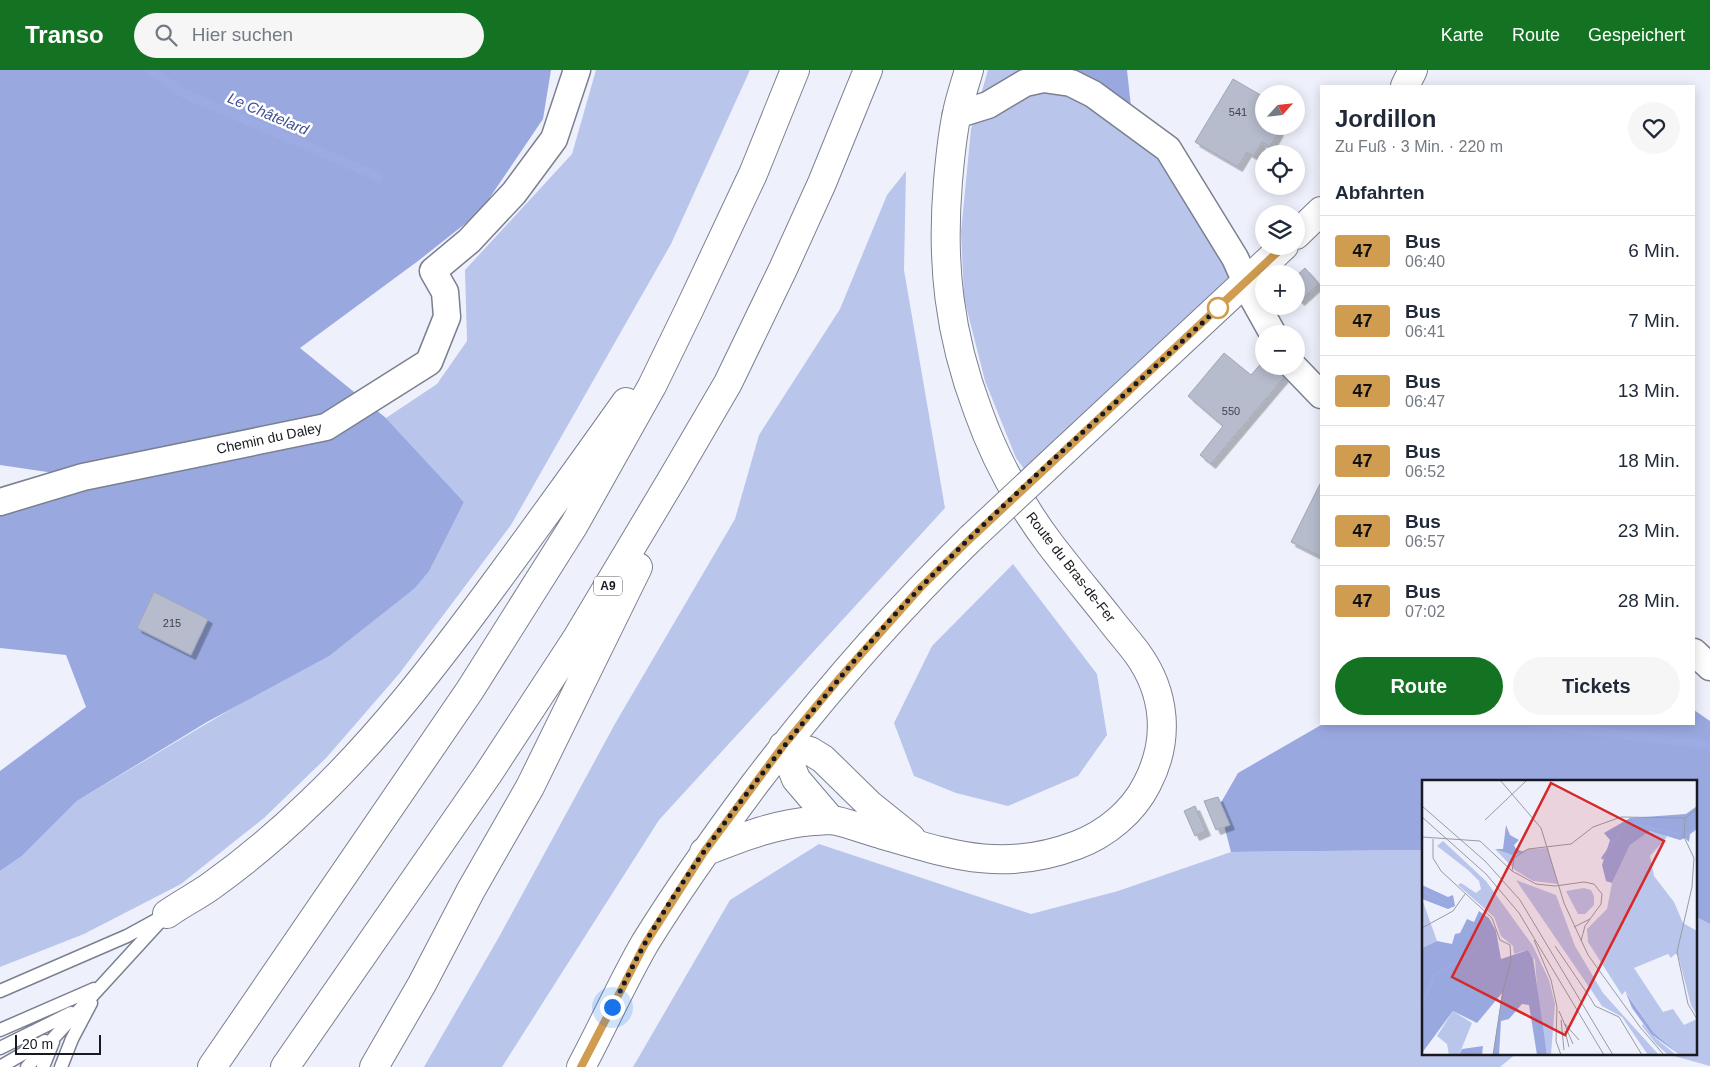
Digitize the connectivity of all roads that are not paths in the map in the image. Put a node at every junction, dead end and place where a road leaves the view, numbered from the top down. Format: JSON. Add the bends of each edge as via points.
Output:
{"nodes":[{"id":1,"x":577,"y":70,"type":"edge"},
{"id":2,"x":795,"y":70,"type":"edge"},
{"id":3,"x":868,"y":70,"type":"edge"},
{"id":4,"x":969,"y":70,"type":"edge"},
{"id":5,"x":1413,"y":70,"type":"edge"},
{"id":6,"x":1406,"y":85,"type":"edge"},
{"id":7,"x":956,"y":115,"type":"junction"},
{"id":8,"x":1320,"y":212,"type":"edge"},
{"id":9,"x":1305,"y":226,"type":"edge"},
{"id":10,"x":1275,"y":255,"type":"edge"},
{"id":11,"x":1247,"y":282,"type":"junction"},
{"id":12,"x":690,"y":310,"type":"junction"},
{"id":13,"x":1268,"y":325,"type":"edge"},
{"id":14,"x":1301,"y":375,"type":"edge"},
{"id":15,"x":728,"y":383,"type":"junction"},
{"id":16,"x":1320,"y":394,"type":"edge"},
{"id":17,"x":0,"y":502,"type":"edge"},
{"id":18,"x":1695,"y":653,"type":"edge"},
{"id":19,"x":1710,"y":667,"type":"edge"},
{"id":20,"x":783,"y":746,"type":"junction"},
{"id":21,"x":831,"y":820,"type":"junction"},
{"id":22,"x":922,"y":846,"type":"junction"},
{"id":23,"x":704,"y":852,"type":"junction"},
{"id":24,"x":167,"y":914,"type":"junction"},
{"id":25,"x":99,"y":987,"type":"junction"},
{"id":26,"x":0,"y":991,"type":"edge"},
{"id":27,"x":78,"y":1010,"type":"junction"},
{"id":28,"x":0,"y":1030,"type":"edge"},
{"id":29,"x":56,"y":1035,"type":"junction"},
{"id":30,"x":0,"y":1048,"type":"edge"},
{"id":31,"x":31,"y":1066,"type":"edge"},
{"id":32,"x":0,"y":1067,"type":"edge"},
{"id":33,"x":61,"y":1067,"type":"edge"},
{"id":34,"x":212,"y":1067,"type":"edge"},
{"id":35,"x":285,"y":1067,"type":"edge"},
{"id":36,"x":374,"y":1067,"type":"edge"},
{"id":37,"x":581,"y":1067,"type":"edge"}],
"edges":[{"from":1,"to":17,"type":"street","name":"Chemin du Daley","via":[[554,139],[514,193],[469,241],[433,270],[444,292],[447,317],[429,362],[326,427],[83,477]]},
{"from":2,"to":12,"type":"main road","via":[[753,174]]},
{"from":3,"to":15,"type":"main road","number":"A9","via":[[822,183]]},
{"from":4,"to":7,"type":"main road","name":"Route du Bras-de-Fer"},
{"from":5,"to":6,"type":"main road"},
{"from":7,"to":11,"type":"street","via":[[988,105],[1025,83],[1043,79],[1071,83],[1093,94],[1168,149]]},
{"from":7,"to":22,"type":"main road","name":"Route du Bras-de-Fer","via":[[946,206],[946,268],[952,323],[970,388],[990,442],[1022,503],[1050,544],[1138,655],[1152,679],[1163,735],[1145,789],[1118,821],[1082,843],[1028,858],[987,860]]},
{"from":8,"to":9,"type":"main road"},
{"from":10,"to":11,"type":"main road"},
{"from":11,"to":13,"type":"street"},
{"from":11,"to":20,"type":"main road","bridge":true,"via":[[921,587]]},
{"from":12,"to":24,"type":"main road","via":[[564,490],[463,626],[371,739],[271,839],[209,887]]},
{"from":12,"to":34,"type":"main road","via":[[616,452],[538,585]]},
{"from":14,"to":16,"type":"street"},
{"from":15,"to":35,"type":"main road","number":"A9","via":[[577,638],[488,774]]},
{"from":15,"to":36,"type":"main road","via":[[530,787]]},
{"from":18,"to":19,"type":"street"},
{"from":20,"to":21,"type":"main road","via":[[796,779]]},
{"from":20,"to":22,"type":"main road","name":"Route du Bras-de-Fer","via":[[810,751],[823,759],[870,805]]},
{"from":20,"to":23,"type":"main road"},
{"from":21,"to":22,"type":"main road","name":"Route du Bras-de-Fer"},
{"from":21,"to":23,"type":"main road","name":"Route du Bras-de-Fer","via":[[769,828]]},
{"from":23,"to":37,"type":"main road","via":[[645,944]]},
{"from":24,"to":25,"type":"lane"},
{"from":24,"to":26,"type":"lane","via":[[127,936]]},
{"from":25,"to":27,"type":"lane"},
{"from":25,"to":28,"type":"lane"},
{"from":25,"to":33,"type":"lane"},
{"from":27,"to":29,"type":"lane"},
{"from":27,"to":30,"type":"lane"},
{"from":29,"to":31,"type":"lane"},
{"from":29,"to":32,"type":"lane"}]}
